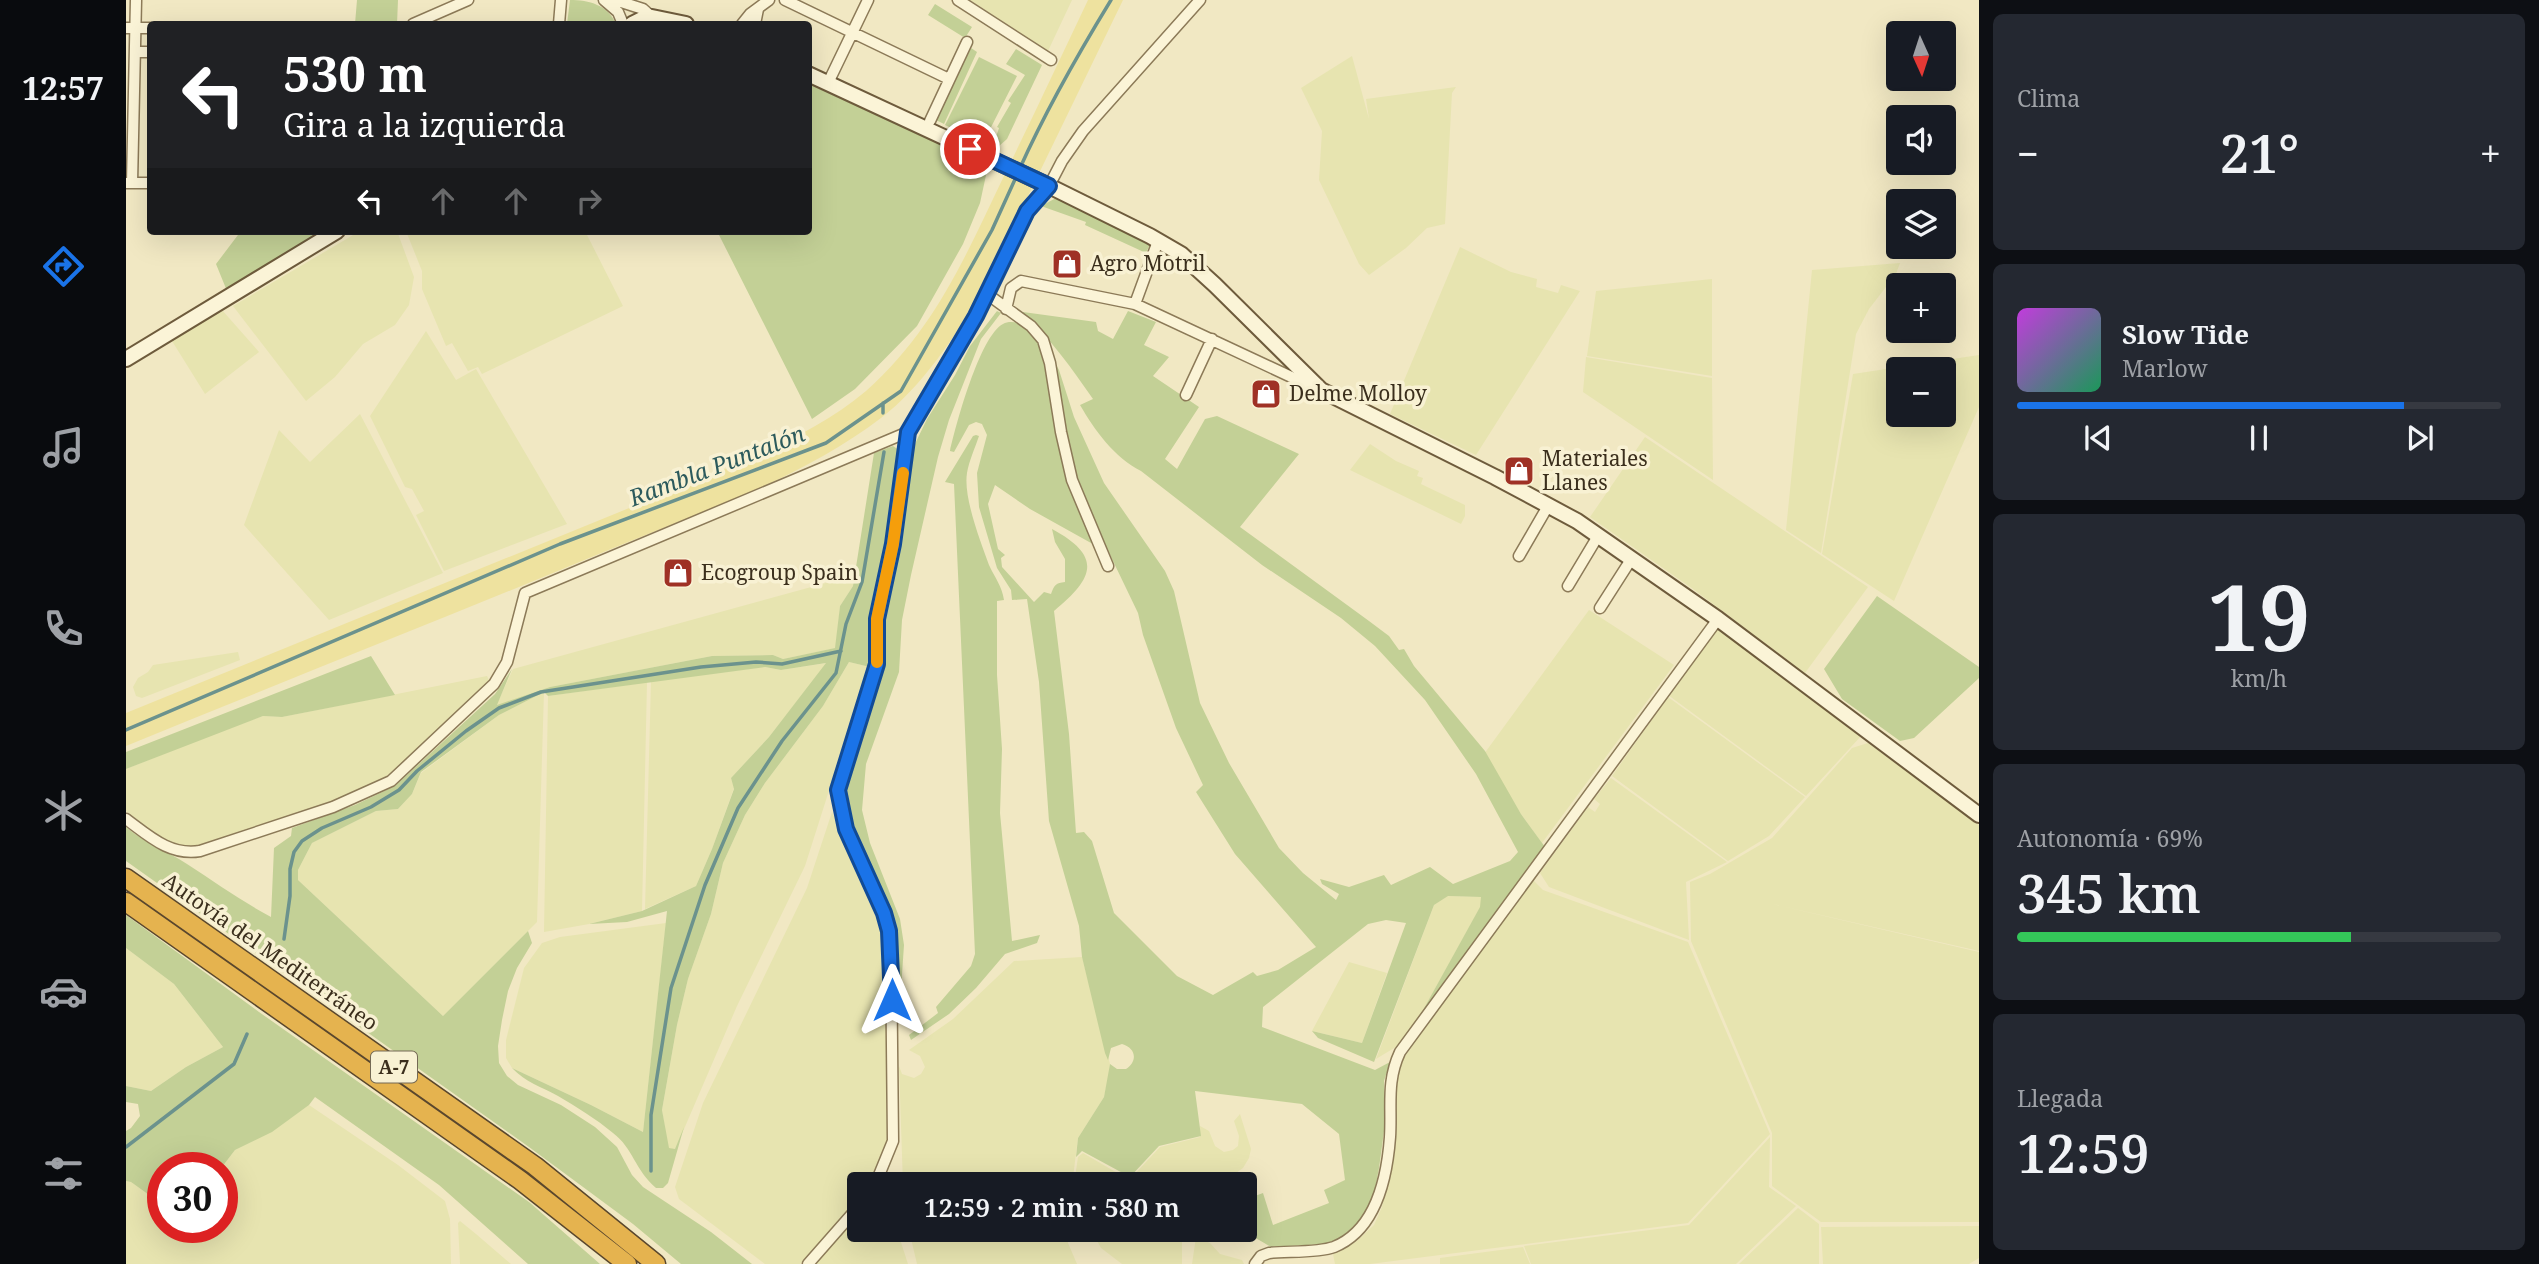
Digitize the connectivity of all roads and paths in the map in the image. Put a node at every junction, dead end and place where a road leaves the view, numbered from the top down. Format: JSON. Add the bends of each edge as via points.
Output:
{"nodes":[{"id":1,"x":136,"y":0,"type":"edge"},
{"id":2,"x":468,"y":0,"type":"edge"},
{"id":3,"x":561,"y":0,"type":"edge"},
{"id":4,"x":604,"y":0,"type":"edge"},
{"id":5,"x":615,"y":0,"type":"edge"},
{"id":6,"x":785,"y":0,"type":"edge"},
{"id":7,"x":868,"y":0,"type":"edge"},
{"id":8,"x":958,"y":0,"type":"edge"},
{"id":9,"x":1200,"y":0,"type":"edge"},
{"id":10,"x":763,"y":4,"type":"edge"},
{"id":11,"x":420,"y":21,"type":"edge"},
{"id":12,"x":559,"y":21,"type":"edge"},
{"id":13,"x":622,"y":21,"type":"edge"},
{"id":14,"x":638,"y":21,"type":"edge"},
{"id":15,"x":662,"y":21,"type":"edge"},
{"id":16,"x":744,"y":21,"type":"edge"},
{"id":17,"x":756,"y":21,"type":"edge"},
{"id":18,"x":131,"y":28,"type":"edge"},
{"id":19,"x":852,"y":32,"type":"junction"},
{"id":20,"x":967,"y":42,"type":"dead end"},
{"id":21,"x":135,"y":52,"type":"junction"},
{"id":22,"x":147,"y":52,"type":"edge"},
{"id":23,"x":1051,"y":60,"type":"dead end"},
{"id":24,"x":812,"y":76,"type":"edge"},
{"id":25,"x":949,"y":79,"type":"junction"},
{"id":26,"x":828,"y":83,"type":"junction"},
{"id":27,"x":930,"y":121,"type":"dead end"},
{"id":28,"x":129,"y":183,"type":"edge"},
{"id":29,"x":147,"y":184,"type":"edge"},
{"id":30,"x":1046,"y":185,"type":"junction"},
{"id":31,"x":330,"y":235,"type":"edge"},
{"id":32,"x":1158,"y":241,"type":"junction"},
{"id":33,"x":987,"y":295,"type":"junction"},
{"id":34,"x":1135,"y":304,"type":"junction"},
{"id":35,"x":1006,"y":309,"type":"junction"},
{"id":36,"x":1212,"y":339,"type":"junction"},
{"id":37,"x":126,"y":359,"type":"edge"},
{"id":38,"x":1321,"y":390,"type":"junction"},
{"id":39,"x":1186,"y":395,"type":"dead end"},
{"id":40,"x":908,"y":432,"type":"junction"},
{"id":41,"x":1548,"y":506,"type":"junction"},
{"id":42,"x":1598,"y":536,"type":"junction"},
{"id":43,"x":1519,"y":556,"type":"dead end"},
{"id":44,"x":1632,"y":558,"type":"junction"},
{"id":45,"x":1108,"y":566,"type":"dead end"},
{"id":46,"x":1567,"y":586,"type":"dead end"},
{"id":47,"x":1600,"y":608,"type":"dead end"},
{"id":48,"x":1718,"y":618,"type":"junction"},
{"id":49,"x":1979,"y":815,"type":"edge"},
{"id":50,"x":126,"y":819,"type":"edge"},
{"id":51,"x":126,"y":878,"type":"edge"},
{"id":52,"x":126,"y":902,"type":"edge"},
{"id":53,"x":880,"y":1172,"type":"edge"},
{"id":54,"x":847,"y":1220,"type":"edge"},
{"id":55,"x":627,"y":1264,"type":"edge"},
{"id":56,"x":656,"y":1264,"type":"edge"},
{"id":57,"x":808,"y":1264,"type":"edge"},
{"id":58,"x":1255,"y":1264,"type":"edge"}],
"edges":[{"from":1,"to":18,"type":"street"},
{"from":2,"to":11,"type":"street"},
{"from":3,"to":12,"type":"street"},
{"from":4,"to":13,"type":"street"},
{"from":5,"to":15,"type":"street"},
{"from":6,"to":19,"type":"street"},
{"from":7,"to":19,"type":"street"},
{"from":8,"to":23,"type":"street"},
{"from":9,"to":30,"type":"street","via":[[1083,131]]},
{"from":10,"to":16,"type":"street"},
{"from":10,"to":17,"type":"street"},
{"from":14,"to":15,"type":"street"},
{"from":18,"to":21,"type":"street"},
{"from":19,"to":25,"type":"street"},
{"from":19,"to":26,"type":"street"},
{"from":20,"to":25,"type":"street"},
{"from":21,"to":22,"type":"street"},
{"from":21,"to":28,"type":"street"},
{"from":24,"to":26,"type":"street"},
{"from":25,"to":27,"type":"street"},
{"from":26,"to":30,"type":"street"},
{"from":28,"to":29,"type":"street"},
{"from":30,"to":32,"type":"street"},
{"from":30,"to":33,"type":"street","via":[[1027,211]]},
{"from":31,"to":37,"type":"street"},
{"from":32,"to":34,"type":"street"},
{"from":32,"to":38,"type":"street","via":[[1181,254],[1215,285]]},
{"from":33,"to":35,"type":"street"},
{"from":33,"to":40,"type":"street"},
{"from":34,"to":35,"type":"street","via":[[1021,281],[1011,288]]},
{"from":34,"to":36,"type":"street"},
{"from":35,"to":45,"type":"street","via":[[1043,340],[1072,480]]},
{"from":36,"to":38,"type":"street"},
{"from":36,"to":39,"type":"street"},
{"from":38,"to":41,"type":"street"},
{"from":40,"to":50,"type":"street","via":[[524,593],[507,662],[494,684],[391,781],[333,807],[200,851],[185,853],[165,847]]},
{"from":40,"to":53,"type":"street","via":[[893,544],[877,619],[877,664],[838,790],[846,829],[884,913],[891,950],[893,1141]]},
{"from":41,"to":42,"type":"street"},
{"from":41,"to":43,"type":"street"},
{"from":42,"to":44,"type":"street"},
{"from":42,"to":46,"type":"street"},
{"from":44,"to":47,"type":"street"},
{"from":44,"to":48,"type":"street"},
{"from":48,"to":49,"type":"street"},
{"from":48,"to":58,"type":"street","via":[[1400,1052],[1392,1068],[1390,1139],[1380,1194],[1369,1218],[1355,1235],[1332,1247],[1269,1253]]},
{"from":51,"to":56,"type":"highway","name":"Autovía del Mediterráneo","number":"A-7","via":[[535,1166]]},
{"from":52,"to":55,"type":"highway","name":"Autovía del Mediterráneo","number":"A-7","via":[[520,1180]]},
{"from":54,"to":57,"type":"street"}]}
